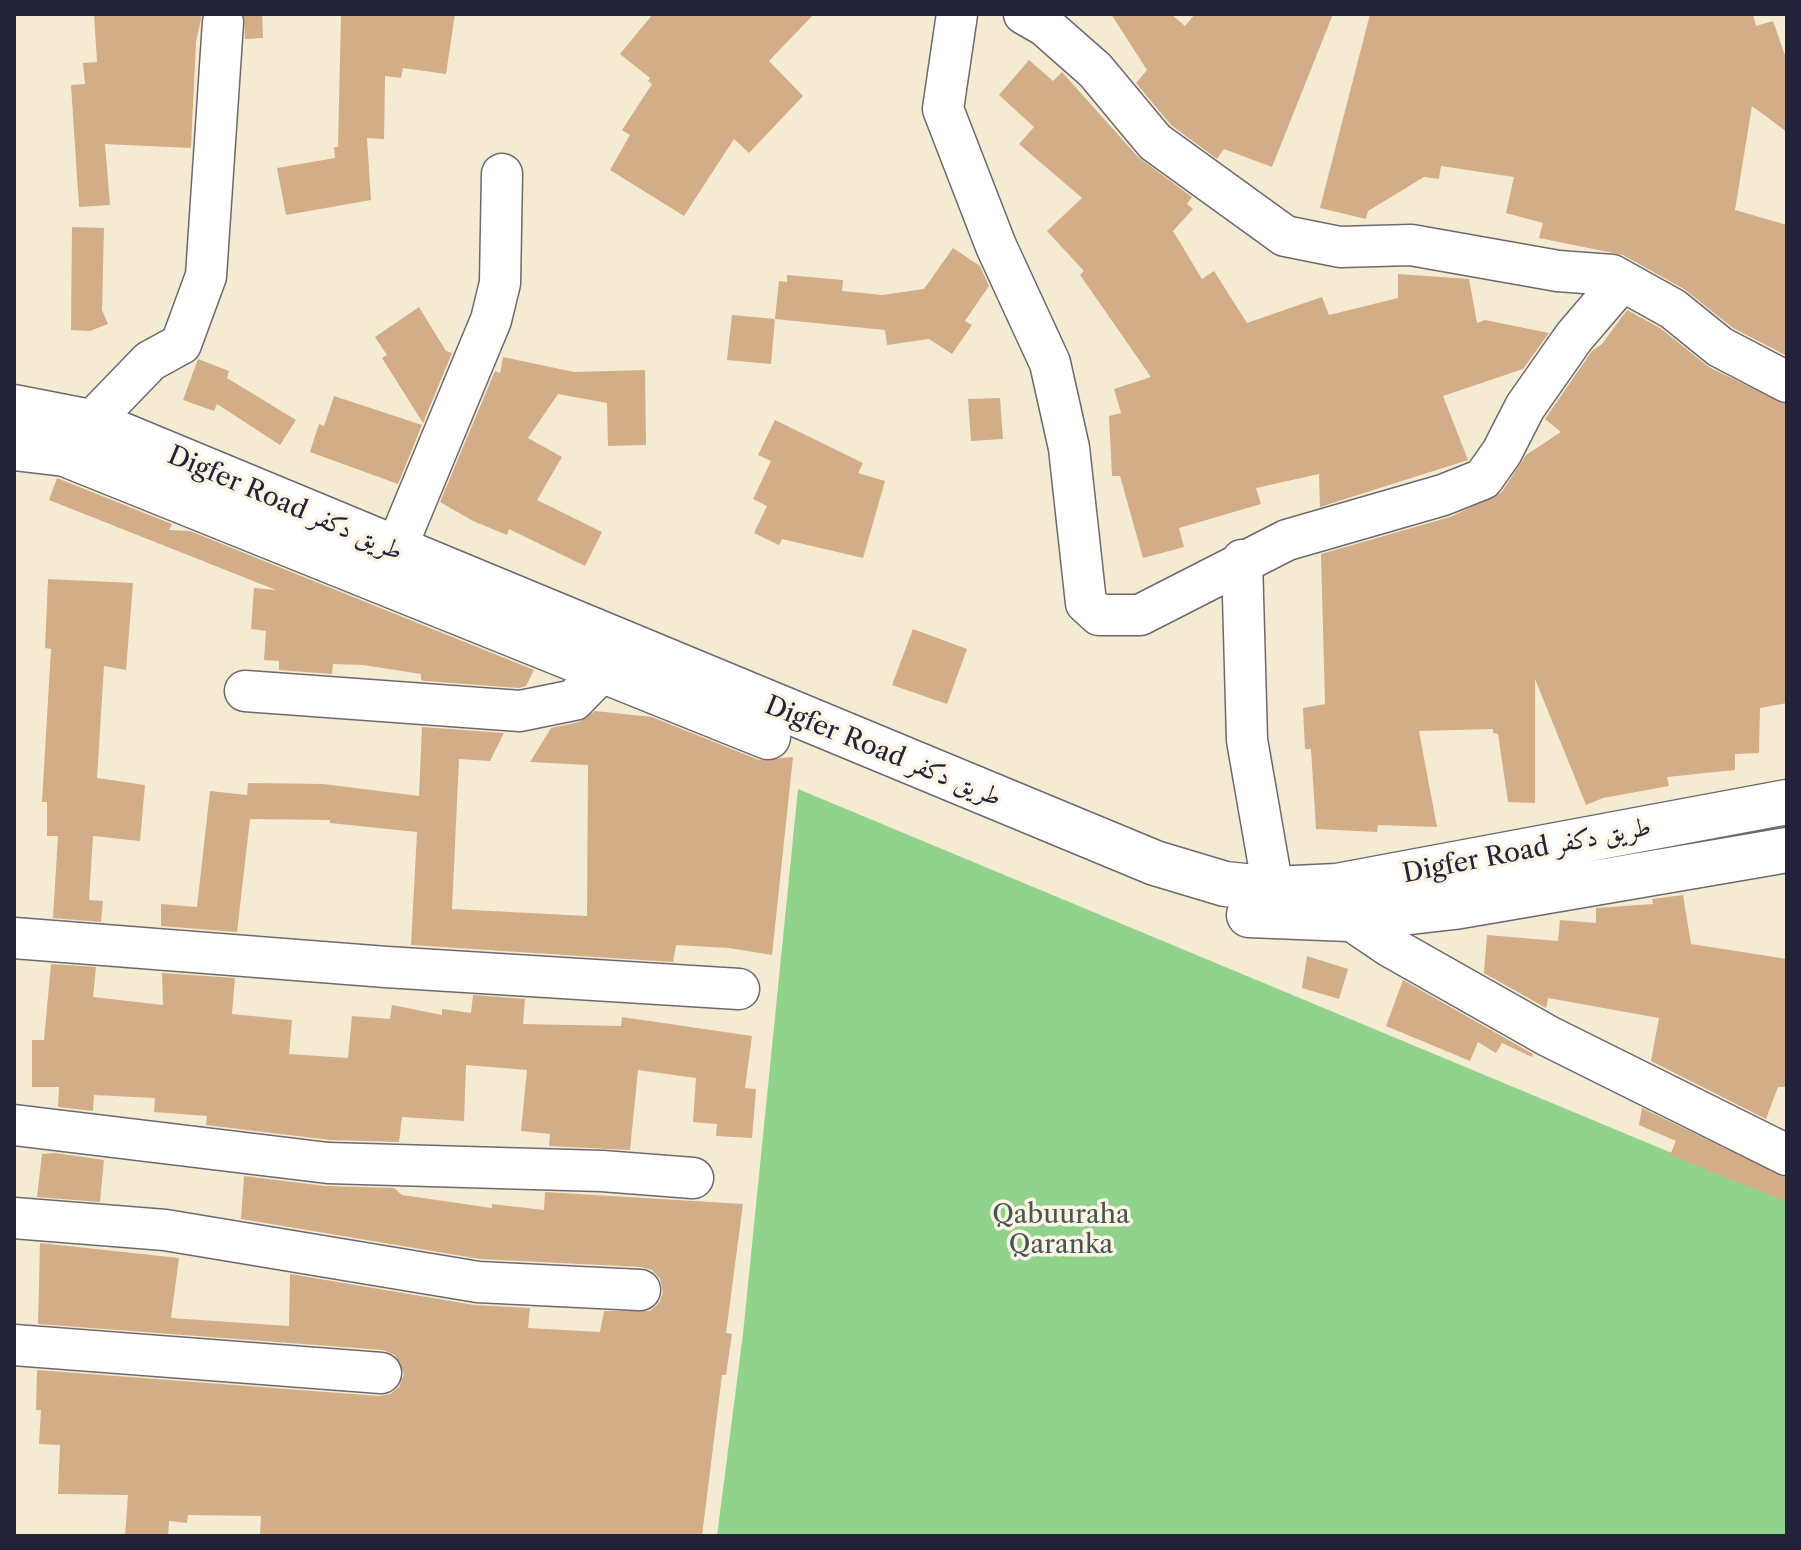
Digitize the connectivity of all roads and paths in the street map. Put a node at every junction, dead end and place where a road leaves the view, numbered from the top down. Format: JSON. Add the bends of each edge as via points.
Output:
{"nodes":[{"id":1,"x":957,"y":14,"type":"edge"},
{"id":2,"x":1024,"y":14,"type":"edge"},
{"id":3,"x":223,"y":22,"type":"dead end"},
{"id":4,"x":502,"y":174,"type":"dead end"},
{"id":5,"x":1622,"y":281,"type":"junction"},
{"id":6,"x":1787,"y":382,"type":"edge"},
{"id":7,"x":14,"y":407,"type":"edge"},
{"id":8,"x":91,"y":422,"type":"junction"},
{"id":9,"x":14,"y":448,"type":"edge"},
{"id":10,"x":395,"y":551,"type":"junction"},
{"id":11,"x":1242,"y":560,"type":"junction"},
{"id":12,"x":602,"y":671,"type":"junction"},
{"id":13,"x":245,"y":691,"type":"dead end"},
{"id":14,"x":1787,"y":802,"type":"edge"},
{"id":15,"x":1787,"y":850,"type":"edge"},
{"id":16,"x":1273,"y":889,"type":"junction"},
{"id":17,"x":1349,"y":919,"type":"junction"},
{"id":18,"x":14,"y":938,"type":"edge"},
{"id":19,"x":739,"y":989,"type":"dead end"},
{"id":20,"x":14,"y":1125,"type":"edge"},
{"id":21,"x":1787,"y":1155,"type":"edge"},
{"id":22,"x":693,"y":1178,"type":"dead end"},
{"id":23,"x":14,"y":1218,"type":"edge"},
{"id":24,"x":640,"y":1290,"type":"dead end"},
{"id":25,"x":14,"y":1345,"type":"edge"},
{"id":26,"x":381,"y":1373,"type":"dead end"}],
"edges":[{"from":1,"to":11,"type":"street","via":[[943,109],[996,246],[1050,363],[1069,448],[1086,603],[1099,615],[1140,615]]},
{"from":2,"to":5,"type":"street","via":[[1095,70],[1155,142],[1285,236],[1340,247],[1411,245],[1558,271],[1612,275]]},
{"from":3,"to":8,"type":"street","via":[[206,276],[181,344],[150,361]]},
{"from":4,"to":10,"type":"street","via":[[500,283],[491,320]]},
{"from":5,"to":6,"type":"street","via":[[1673,309],[1720,347]]},
{"from":5,"to":11,"type":"street","via":[[1565,348],[1483,479],[1287,540]]},
{"from":7,"to":8,"type":"street","name":"Digfer Road طريق دكفر"},
{"from":8,"to":10,"type":"street","name":"Digfer Road طريق دكفر"},
{"from":9,"to":12,"type":"street","name":"Digfer Road طريق دكفر","via":[[65,454]]},
{"from":10,"to":16,"type":"street","name":"Digfer Road طريق دكفر","via":[[1155,863],[1225,884]]},
{"from":11,"to":16,"type":"street","via":[[1247,740]]},
{"from":12,"to":13,"type":"street","via":[[574,700],[520,711]]},
{"from":12,"to":17,"type":"street","name":"Digfer Road طريق دكفر","via":[[1182,899],[1259,917]]},
{"from":14,"to":16,"type":"street","name":"Digfer Road طريق دكفر","via":[[1337,886]]},
{"from":15,"to":17,"type":"street","name":"Digfer Road طريق دكفر","via":[[1454,907]]},
{"from":17,"to":21,"type":"street","via":[[1548,1036]]},
{"from":18,"to":19,"type":"street"},
{"from":20,"to":22,"type":"street","via":[[328,1163]]},
{"from":23,"to":24,"type":"street","via":[[165,1230],[478,1282]]},
{"from":25,"to":26,"type":"street"}]}
